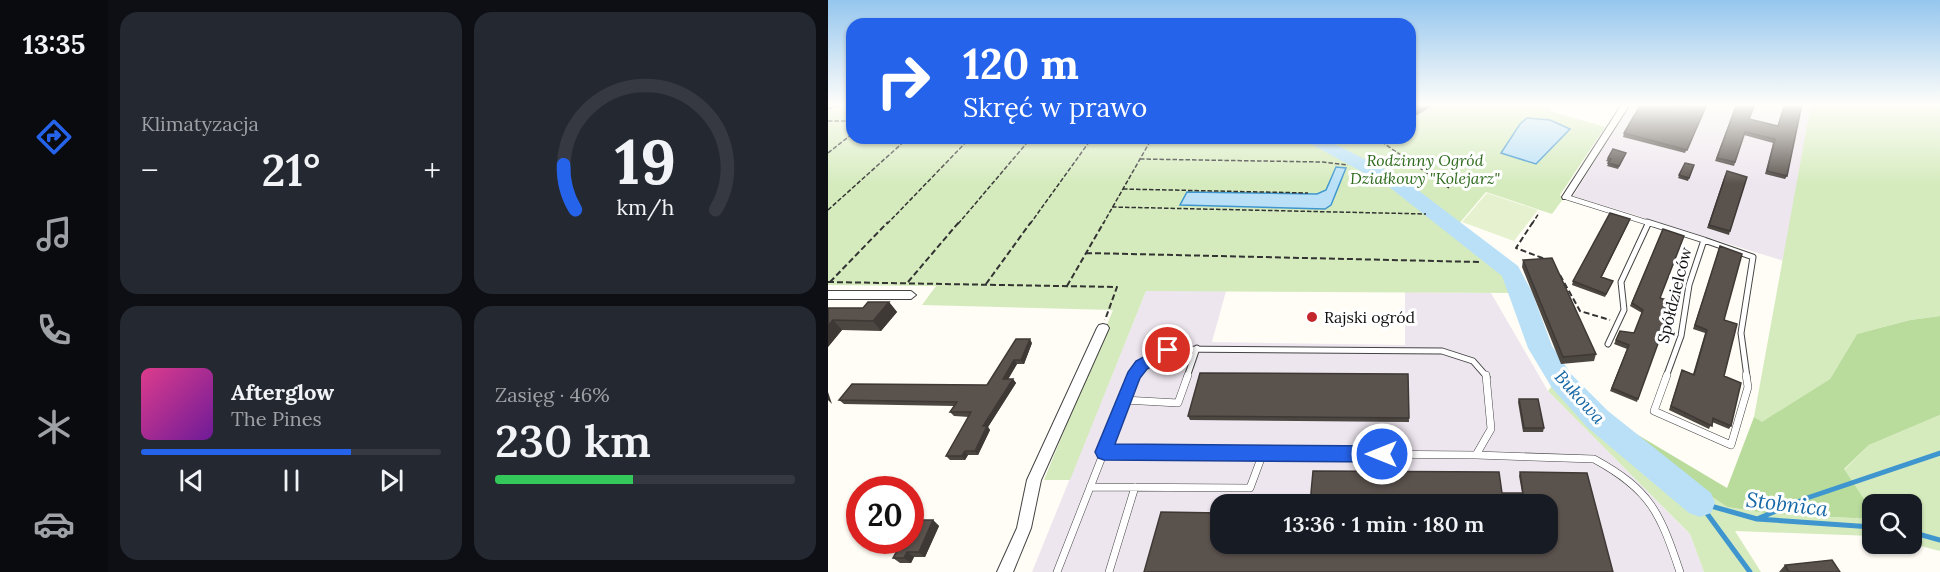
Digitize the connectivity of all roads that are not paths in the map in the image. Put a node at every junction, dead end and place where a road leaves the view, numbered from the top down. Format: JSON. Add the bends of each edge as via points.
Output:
{"nodes":[{"id":1,"x":1609,"y":131,"type":"edge"},
{"id":2,"x":1566,"y":197,"type":"joint"},
{"id":3,"x":1648,"y":224,"type":"junction"},
{"id":4,"x":1704,"y":240,"type":"junction"},
{"id":5,"x":828,"y":295,"type":"edge"},
{"id":6,"x":911,"y":295,"type":"dead end"},
{"id":7,"x":1103,"y":328,"type":"dead end"},
{"id":8,"x":1608,"y":344,"type":"dead end"},
{"id":9,"x":1197,"y":348,"type":"junction"},
{"id":10,"x":1124,"y":400,"type":"junction"},
{"id":11,"x":1104,"y":452,"type":"junction"},
{"id":12,"x":1263,"y":453,"type":"junction"},
{"id":13,"x":1476,"y":455,"type":"junction"},
{"id":14,"x":1135,"y":487,"type":"junction"},
{"id":15,"x":1090,"y":488,"type":"junction"},
{"id":16,"x":1005,"y":572,"type":"edge"},
{"id":17,"x":1057,"y":572,"type":"edge"},
{"id":18,"x":1109,"y":572,"type":"edge"},
{"id":19,"x":1680,"y":572,"type":"edge"}],
"edges":[{"from":1,"to":2,"type":"street","name":"Spółdzielców"},
{"from":2,"to":3,"type":"lane","name":"Spółdzielców"},
{"from":3,"to":4,"type":"lane","name":"Spółdzielców"},
{"from":3,"to":8,"type":"lane","via":[[1621,282],[1624,310]]},
{"from":4,"to":4,"type":"lane","name":"Spółdzielców","via":[[1746,253],[1754,261],[1742,333],[1748,387],[1731,445],[1654,411],[1681,336],[1689,285]]},
{"from":5,"to":6,"type":"street"},
{"from":7,"to":16,"type":"street","via":[[1034,480],[1024,528]]},
{"from":9,"to":10,"type":"lane","via":[[1168,350],[1141,365]]},
{"from":9,"to":10,"type":"lane","via":[[1179,403]]},
{"from":9,"to":13,"type":"lane","via":[[1410,349],[1461,355],[1487,376],[1491,429]]},
{"from":10,"to":11,"type":"lane"},
{"from":11,"to":12,"type":"lane"},
{"from":11,"to":15,"type":"lane"},
{"from":12,"to":13,"type":"lane"},
{"from":12,"to":14,"type":"lane","via":[[1250,488]]},
{"from":13,"to":19,"type":"lane","via":[[1594,459],[1610,467],[1661,517]]},
{"from":14,"to":15,"type":"lane"},
{"from":14,"to":18,"type":"lane"},
{"from":15,"to":17,"type":"lane"}]}
